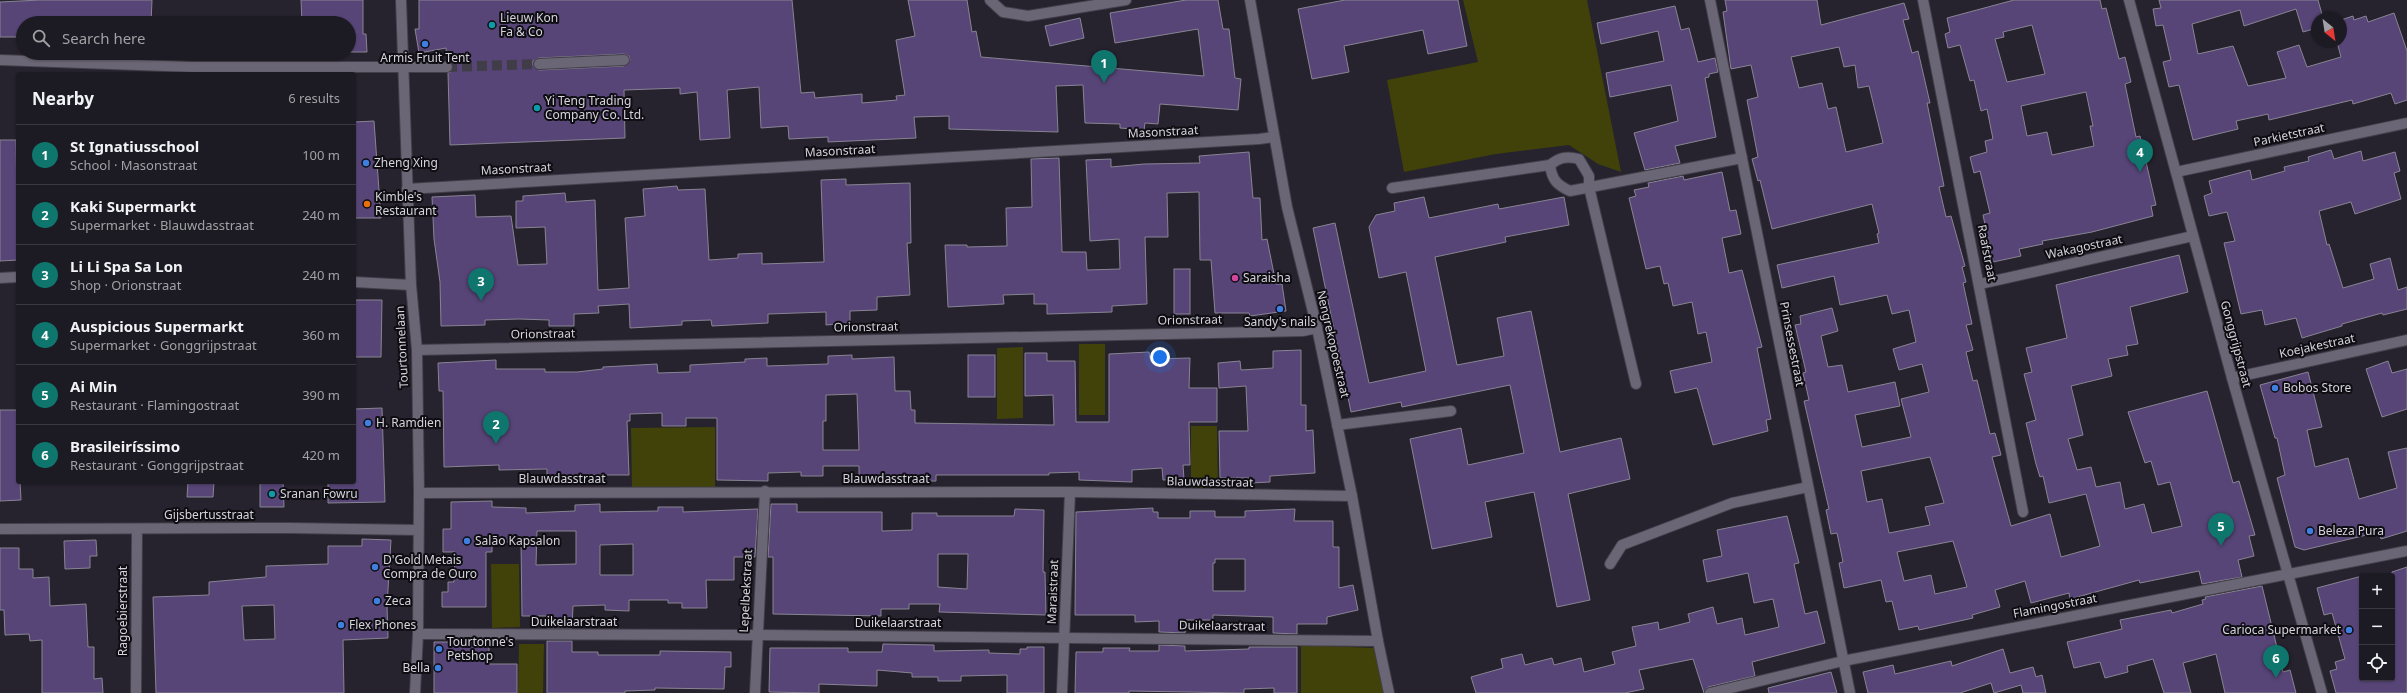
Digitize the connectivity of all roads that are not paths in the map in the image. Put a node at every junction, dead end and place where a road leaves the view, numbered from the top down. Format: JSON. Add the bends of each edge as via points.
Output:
{"nodes":[{"id":1,"x":401,"y":0,"type":"edge"},
{"id":2,"x":990,"y":0,"type":"edge"},
{"id":3,"x":1126,"y":0,"type":"edge"},
{"id":4,"x":1250,"y":0,"type":"edge"},
{"id":5,"x":1710,"y":0,"type":"edge"},
{"id":6,"x":1925,"y":0,"type":"edge"},
{"id":7,"x":2129,"y":0,"type":"edge"},
{"id":8,"x":0,"y":60,"type":"edge"},
{"id":9,"x":624,"y":60,"type":"dead end"},
{"id":10,"x":539,"y":64,"type":"tunnel mouth"},
{"id":11,"x":448,"y":67,"type":"tunnel mouth"},
{"id":12,"x":402,"y":68,"type":"junction"},
{"id":13,"x":2407,"y":123,"type":"edge"},
{"id":14,"x":1274,"y":136,"type":"junction"},
{"id":15,"x":1742,"y":158,"type":"junction"},
{"id":16,"x":1550,"y":166,"type":"junction"},
{"id":17,"x":2176,"y":172,"type":"junction"},
{"id":18,"x":1589,"y":187,"type":"junction"},
{"id":19,"x":1392,"y":188,"type":"dead end"},
{"id":20,"x":407,"y":189,"type":"junction"},
{"id":21,"x":2193,"y":236,"type":"junction"},
{"id":22,"x":16,"y":277,"type":"edge"},
{"id":23,"x":0,"y":278,"type":"edge"},
{"id":24,"x":356,"y":282,"type":"edge"},
{"id":25,"x":1980,"y":284,"type":"junction"},
{"id":26,"x":411,"y":285,"type":"junction"},
{"id":27,"x":1317,"y":328,"type":"junction"},
{"id":28,"x":2407,"y":340,"type":"edge"},
{"id":29,"x":416,"y":350,"type":"junction"},
{"id":30,"x":2232,"y":378,"type":"junction"},
{"id":31,"x":1636,"y":384,"type":"dead end"},
{"id":32,"x":1451,"y":411,"type":"dead end"},
{"id":33,"x":1337,"y":426,"type":"junction"},
{"id":34,"x":1808,"y":487,"type":"junction"},
{"id":35,"x":765,"y":492,"type":"junction"},
{"id":36,"x":1070,"y":492,"type":"junction"},
{"id":37,"x":419,"y":493,"type":"junction"},
{"id":38,"x":1352,"y":496,"type":"junction"},
{"id":39,"x":2023,"y":512,"type":"dead end"},
{"id":40,"x":0,"y":529,"type":"edge"},
{"id":41,"x":137,"y":529,"type":"junction"},
{"id":42,"x":418,"y":530,"type":"junction"},
{"id":43,"x":2407,"y":551,"type":"edge"},
{"id":44,"x":1610,"y":564,"type":"dead end"},
{"id":45,"x":2289,"y":574,"type":"junction"},
{"id":46,"x":418,"y":634,"type":"junction"},
{"id":47,"x":757,"y":635,"type":"junction"},
{"id":48,"x":1064,"y":637,"type":"junction"},
{"id":49,"x":1378,"y":641,"type":"junction"},
{"id":50,"x":1843,"y":661,"type":"junction"},
{"id":51,"x":136,"y":693,"type":"edge"},
{"id":52,"x":415,"y":693,"type":"edge"},
{"id":53,"x":755,"y":693,"type":"edge"},
{"id":54,"x":1062,"y":693,"type":"edge"},
{"id":55,"x":1389,"y":693,"type":"edge"},
{"id":56,"x":1710,"y":693,"type":"edge"},
{"id":57,"x":1850,"y":693,"type":"edge"},
{"id":58,"x":2322,"y":693,"type":"edge"}],
"edges":[{"from":1,"to":12,"type":"street","name":"Tourtonnelaan"},
{"from":2,"to":3,"type":"street","via":[[1003,12],[1028,16]]},
{"from":4,"to":14,"type":"street","name":"Nengrekopoestraat"},
{"from":5,"to":15,"type":"street","name":"Prinsessestraat"},
{"from":6,"to":25,"type":"street","name":"Raafstraat"},
{"from":7,"to":17,"type":"street","name":"Gonggrijpstraat"},
{"from":8,"to":12,"type":"street","via":[[193,67]]},
{"from":9,"to":10,"type":"street"},
{"from":11,"to":12,"type":"street"},
{"from":12,"to":20,"type":"street","name":"Tourtonnelaan"},
{"from":13,"to":17,"type":"street","name":"Parkietstraat"},
{"from":14,"to":20,"type":"street","name":"Masonstraat","via":[[1243,140]]},
{"from":14,"to":27,"type":"street","name":"Nengrekopoestraat","via":[[1287,207]]},
{"from":15,"to":18,"type":"street"},
{"from":15,"to":34,"type":"street","name":"Prinsessestraat"},
{"from":16,"to":18,"type":"street","via":[[1552,178],[1558,185],[1570,191]]},
{"from":16,"to":18,"type":"street","via":[[1559,158],[1570,156],[1579,159],[1589,176]]},
{"from":16,"to":19,"type":"street"},
{"from":17,"to":21,"type":"street","name":"Gonggrijpstraat"},
{"from":18,"to":31,"type":"street"},
{"from":20,"to":26,"type":"street","name":"Tourtonnelaan"},
{"from":21,"to":25,"type":"street","name":"Wakagostraat"},
{"from":21,"to":30,"type":"street","name":"Gonggrijpstraat"},
{"from":22,"to":23,"type":"street"},
{"from":24,"to":26,"type":"street"},
{"from":25,"to":39,"type":"street","name":"Raafstraat"},
{"from":26,"to":29,"type":"street","name":"Tourtonnelaan"},
{"from":27,"to":29,"type":"street","name":"Orionstraat","via":[[1287,331]]},
{"from":27,"to":33,"type":"street","name":"Nengrekopoestraat"},
{"from":28,"to":30,"type":"street","name":"Koejakestraat"},
{"from":29,"to":37,"type":"street","name":"Tourtonnelaan"},
{"from":30,"to":45,"type":"street","name":"Gonggrijpstraat"},
{"from":32,"to":33,"type":"street"},
{"from":33,"to":38,"type":"street","name":"Nengrekopoestraat"},
{"from":34,"to":44,"type":"street","via":[[1732,503],[1622,546]]},
{"from":34,"to":50,"type":"street","name":"Prinsessestraat"},
{"from":35,"to":36,"type":"street","name":"Blauwdasstraat"},
{"from":35,"to":37,"type":"street","name":"Blauwdasstraat"},
{"from":35,"to":47,"type":"street","name":"Lepelbekstraat"},
{"from":36,"to":38,"type":"street","name":"Blauwdasstraat"},
{"from":36,"to":48,"type":"street","name":"Maraistraat"},
{"from":37,"to":42,"type":"street","name":"Tourtonnelaan"},
{"from":38,"to":49,"type":"street","name":"Nengrekopoestraat"},
{"from":40,"to":41,"type":"street","name":"Gijsbertusstraat"},
{"from":41,"to":42,"type":"street","name":"Gijsbertusstraat"},
{"from":41,"to":51,"type":"street","name":"Ragoebierstraat"},
{"from":42,"to":46,"type":"street","name":"Tourtonnelaan"},
{"from":43,"to":45,"type":"street","name":"Flamingostraat"},
{"from":45,"to":50,"type":"street","name":"Flamingostraat"},
{"from":45,"to":58,"type":"street","name":"Gonggrijpstraat"},
{"from":46,"to":47,"type":"street","name":"Duikelaarstraat"},
{"from":46,"to":52,"type":"street","name":"Tourtonnelaan"},
{"from":47,"to":48,"type":"street","name":"Duikelaarstraat"},
{"from":47,"to":53,"type":"street","name":"Lepelbekstraat"},
{"from":48,"to":49,"type":"street","name":"Duikelaarstraat"},
{"from":48,"to":54,"type":"street","name":"Maraistraat"},
{"from":49,"to":55,"type":"street","name":"Nengrekopoestraat"},
{"from":50,"to":56,"type":"street","name":"Flamingostraat"},
{"from":50,"to":57,"type":"street","name":"Prinsessestraat"}]}
